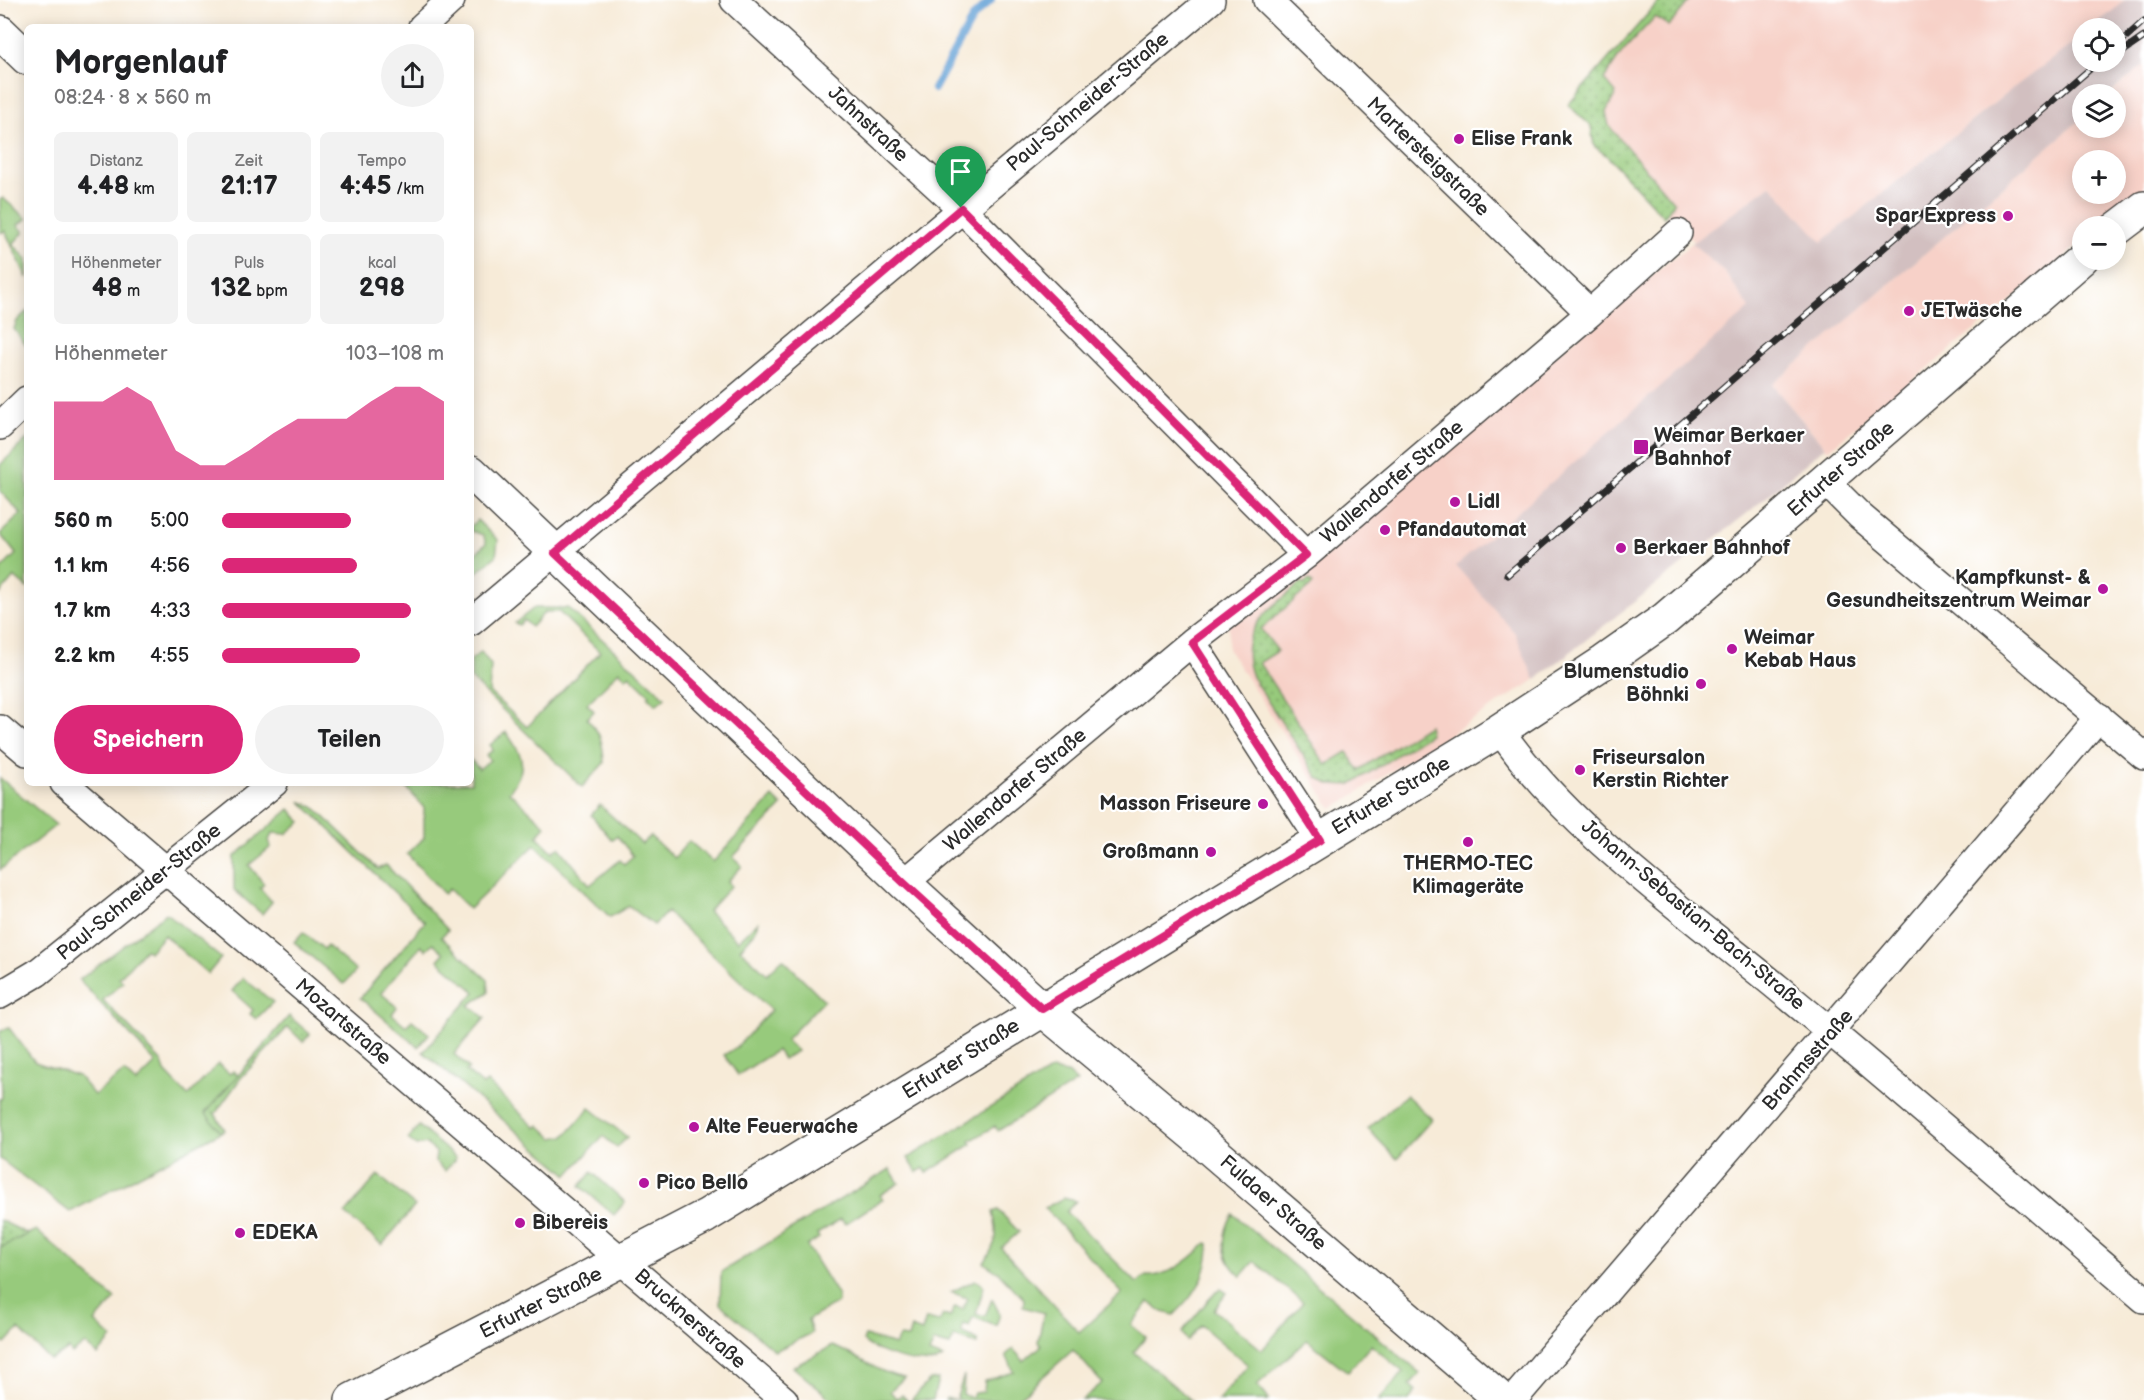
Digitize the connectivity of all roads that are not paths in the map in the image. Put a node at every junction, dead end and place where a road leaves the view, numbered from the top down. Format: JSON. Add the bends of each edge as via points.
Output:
{"nodes":[{"id":1,"x":451,"y":0,"type":"edge"},
{"id":2,"x":734,"y":0,"type":"edge"},
{"id":3,"x":1211,"y":0,"type":"edge"},
{"id":4,"x":1267,"y":0,"type":"edge"},
{"id":5,"x":425,"y":24,"type":"edge"},
{"id":6,"x":0,"y":32,"type":"edge"},
{"id":7,"x":24,"y":54,"type":"edge"},
{"id":8,"x":961,"y":208,"type":"junction"},
{"id":9,"x":2144,"y":208,"type":"edge"},
{"id":10,"x":2126,"y":222,"type":"edge"},
{"id":11,"x":1678,"y":233,"type":"dead end"},
{"id":12,"x":2072,"y":267,"type":"edge"},
{"id":13,"x":1590,"y":313,"type":"junction"},
{"id":14,"x":24,"y":403,"type":"edge"},
{"id":15,"x":0,"y":426,"type":"edge"},
{"id":16,"x":474,"y":475,"type":"edge"},
{"id":17,"x":1826,"y":482,"type":"junction"},
{"id":18,"x":555,"y":553,"type":"junction"},
{"id":19,"x":1306,"y":555,"type":"junction"},
{"id":20,"x":474,"y":620,"type":"edge"},
{"id":21,"x":1192,"y":642,"type":"junction"},
{"id":22,"x":2099,"y":717,"type":"junction"},
{"id":23,"x":0,"y":729,"type":"edge"},
{"id":24,"x":1500,"y":730,"type":"junction"},
{"id":25,"x":24,"y":749,"type":"edge"},
{"id":26,"x":2144,"y":756,"type":"edge"},
{"id":27,"x":68,"y":786,"type":"edge"},
{"id":28,"x":270,"y":786,"type":"edge"},
{"id":29,"x":1320,"y":840,"type":"junction"},
{"id":30,"x":167,"y":871,"type":"junction"},
{"id":31,"x":904,"y":883,"type":"junction"},
{"id":32,"x":0,"y":995,"type":"edge"},
{"id":33,"x":1042,"y":1009,"type":"junction"},
{"id":34,"x":1832,"y":1032,"type":"junction"},
{"id":35,"x":623,"y":1261,"type":"junction"},
{"id":36,"x":2144,"y":1299,"type":"edge"},
{"id":37,"x":352,"y":1400,"type":"edge"},
{"id":38,"x":784,"y":1400,"type":"edge"},
{"id":39,"x":1502,"y":1400,"type":"edge"},
{"id":40,"x":1514,"y":1400,"type":"edge"}],
"edges":[{"from":1,"to":5,"type":"street"},
{"from":2,"to":8,"type":"street","name":"Jahnstraße"},
{"from":3,"to":8,"type":"street","name":"Paul-Schneider-Straße"},
{"from":4,"to":13,"type":"street","name":"Martersteigstraße"},
{"from":6,"to":7,"type":"street"},
{"from":8,"to":18,"type":"street","name":"Paul-Schneider-Straße"},
{"from":8,"to":19,"type":"street","name":"Jahnstraße"},
{"from":9,"to":10,"type":"street"},
{"from":11,"to":13,"type":"street","name":"Wallendorfer Straße"},
{"from":12,"to":17,"type":"street","name":"Erfurter Straße"},
{"from":13,"to":19,"type":"street","name":"Wallendorfer Straße"},
{"from":14,"to":15,"type":"street"},
{"from":16,"to":18,"type":"street","name":"Fuldaer Straße"},
{"from":17,"to":22,"type":"street","via":[[1860,516]]},
{"from":17,"to":24,"type":"street","name":"Erfurter Straße","via":[[1665,619]]},
{"from":18,"to":20,"type":"street","name":"Paul-Schneider-Straße"},
{"from":18,"to":31,"type":"street","name":"Fuldaer Straße"},
{"from":19,"to":21,"type":"street","name":"Wallendorfer Straße"},
{"from":21,"to":29,"type":"street"},
{"from":21,"to":31,"type":"street","name":"Wallendorfer Straße"},
{"from":22,"to":26,"type":"street"},
{"from":22,"to":34,"type":"street","name":"Brahmsstraße"},
{"from":23,"to":25,"type":"street"},
{"from":24,"to":29,"type":"street","name":"Erfurter Straße"},
{"from":24,"to":34,"type":"street","name":"Johann-Sebastian-Bach-Straße","via":[[1520,760],[1547,789],[1617,855]]},
{"from":27,"to":30,"type":"street","name":"Mozartstraße"},
{"from":28,"to":30,"type":"street","name":"Paul-Schneider-Straße"},
{"from":29,"to":33,"type":"street","name":"Erfurter Straße"},
{"from":30,"to":32,"type":"street","name":"Paul-Schneider-Straße","via":[[38,973]]},
{"from":30,"to":35,"type":"street","name":"Mozartstraße"},
{"from":31,"to":33,"type":"street","name":"Fuldaer Straße"},
{"from":33,"to":35,"type":"street","name":"Erfurter Straße","via":[[706,1216]]},
{"from":33,"to":39,"type":"street","name":"Fuldaer Straße"},
{"from":34,"to":36,"type":"street","name":"Johann-Sebastian-Bach-Straße"},
{"from":34,"to":40,"type":"street","name":"Brahmsstraße"},
{"from":35,"to":37,"type":"street","name":"Erfurter Straße"},
{"from":35,"to":38,"type":"street","name":"Brucknerstraße"}]}
